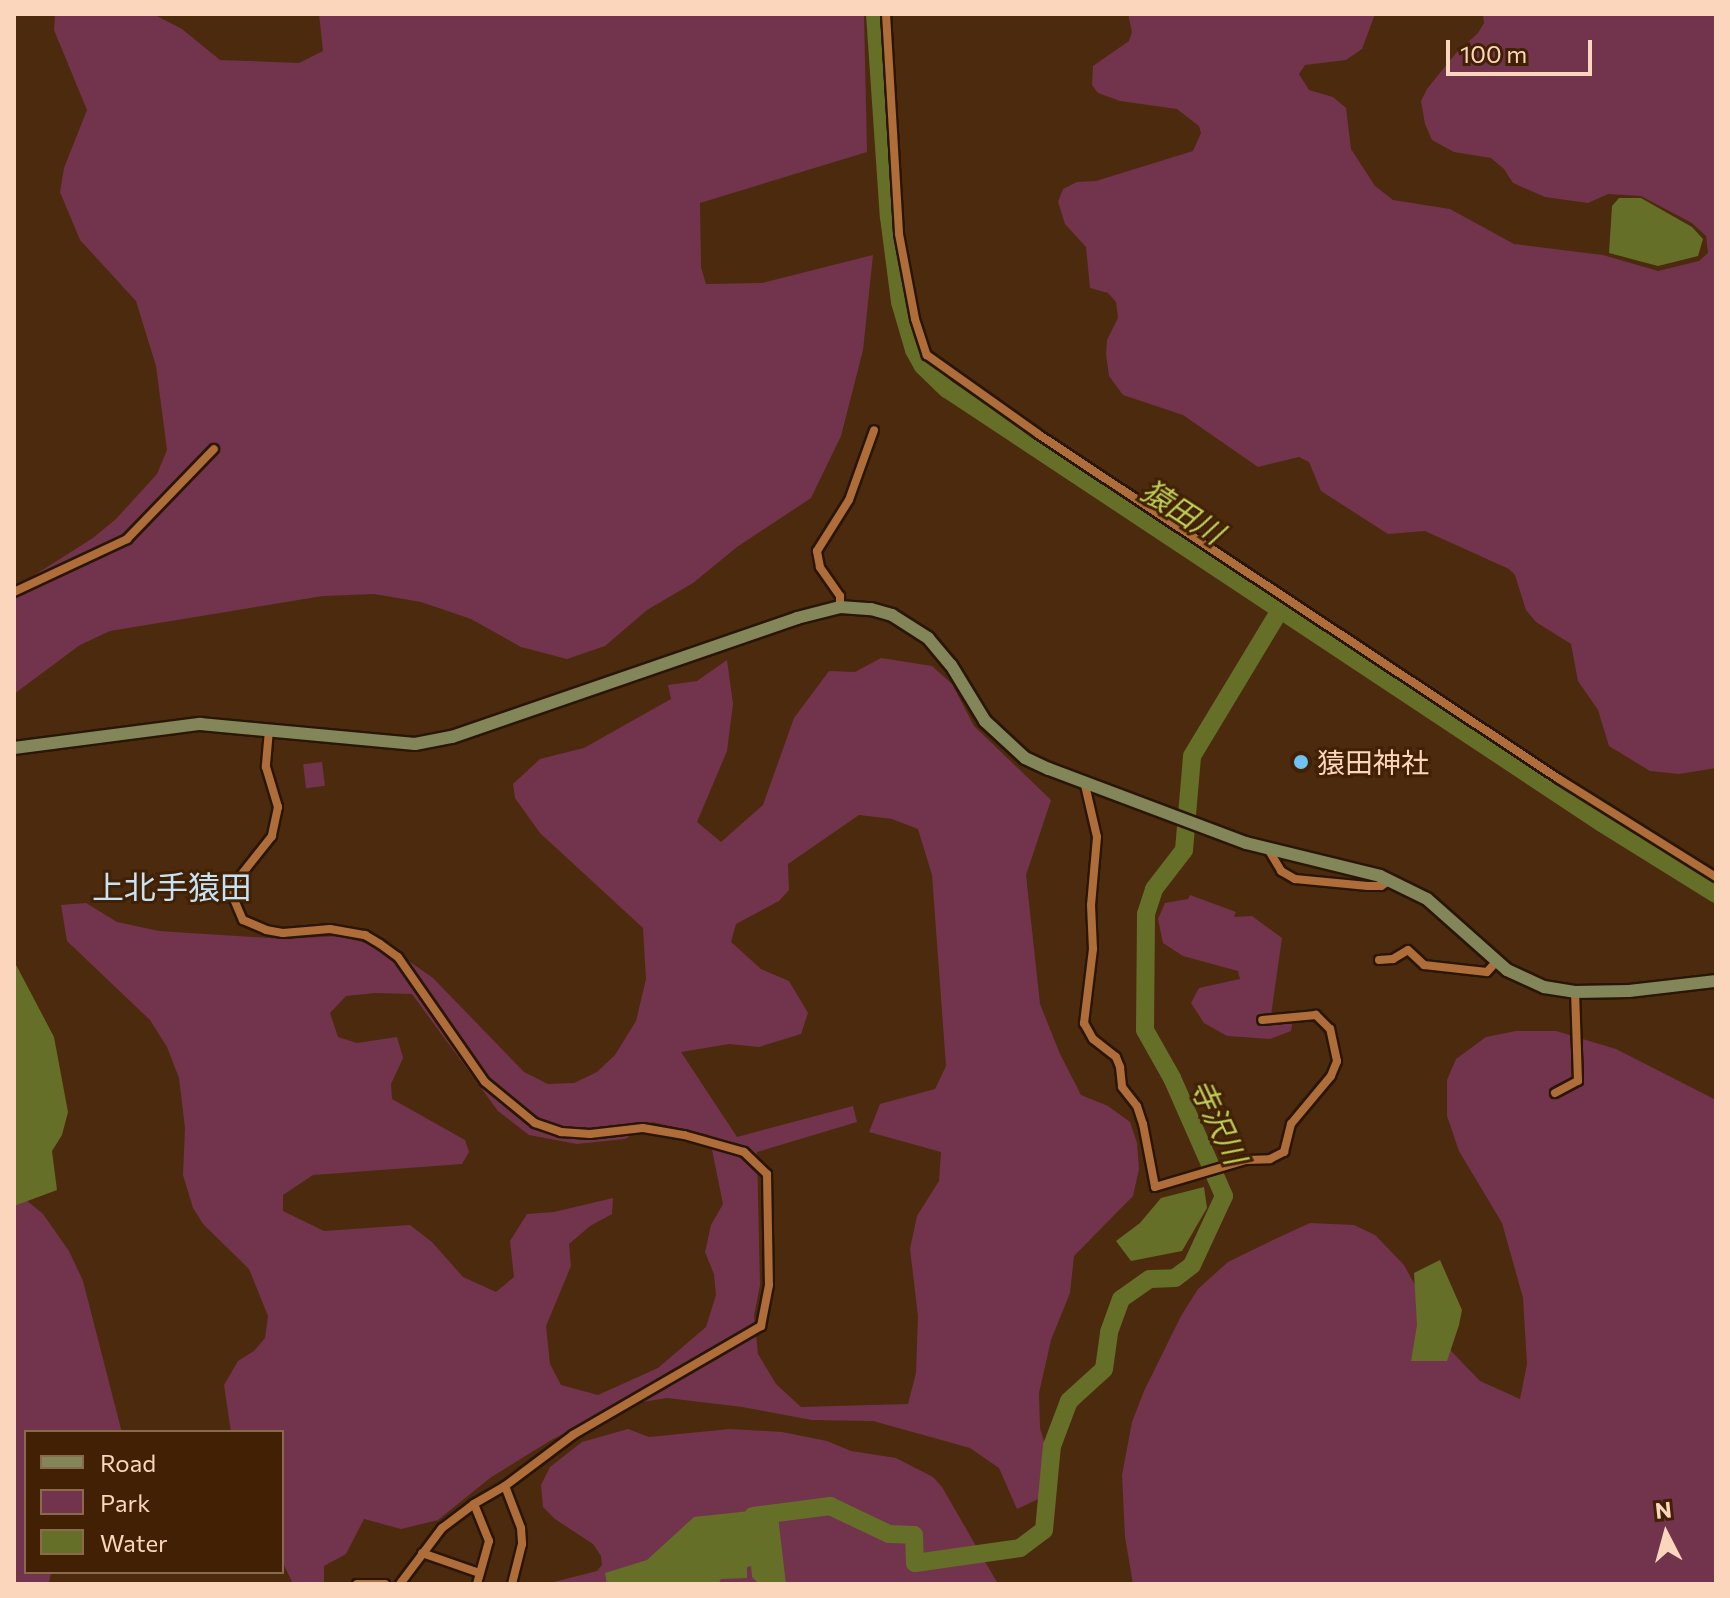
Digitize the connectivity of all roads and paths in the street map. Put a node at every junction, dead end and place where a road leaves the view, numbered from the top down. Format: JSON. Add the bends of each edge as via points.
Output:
{"nodes":[{"id":1,"x":886,"y":14,"type":"edge"},
{"id":2,"x":874,"y":430,"type":"dead end"},
{"id":3,"x":214,"y":449,"type":"dead end"},
{"id":4,"x":14,"y":592,"type":"edge"},
{"id":5,"x":840,"y":607,"type":"junction"},
{"id":6,"x":269,"y":730,"type":"junction"},
{"id":7,"x":14,"y":748,"type":"edge"},
{"id":8,"x":1085,"y":785,"type":"junction"},
{"id":9,"x":1268,"y":849,"type":"junction"},
{"id":10,"x":1716,"y":877,"type":"edge"},
{"id":11,"x":1389,"y":881,"type":"junction"},
{"id":12,"x":1379,"y":960,"type":"dead end"},
{"id":13,"x":1497,"y":961,"type":"junction"},
{"id":14,"x":1716,"y":981,"type":"edge"},
{"id":15,"x":1575,"y":992,"type":"junction"},
{"id":16,"x":1262,"y":1020,"type":"dead end"},
{"id":17,"x":1555,"y":1093,"type":"dead end"},
{"id":18,"x":505,"y":1486,"type":"junction"},
{"id":19,"x":474,"y":1504,"type":"junction"},
{"id":20,"x":422,"y":1553,"type":"junction"},
{"id":21,"x":479,"y":1573,"type":"junction"},
{"id":22,"x":357,"y":1584,"type":"edge"},
{"id":23,"x":385,"y":1584,"type":"edge"},
{"id":24,"x":400,"y":1584,"type":"edge"},
{"id":25,"x":477,"y":1584,"type":"edge"},
{"id":26,"x":512,"y":1584,"type":"edge"}],
"edges":[{"from":1,"to":10,"type":"street","via":[[899,234],[927,355],[1051,443]]},
{"from":2,"to":5,"type":"street","via":[[849,500],[817,551],[820,567],[840,596]]},
{"from":3,"to":4,"type":"street","via":[[127,539]]},
{"from":5,"to":6,"type":"street","via":[[452,737],[415,744]]},
{"from":5,"to":8,"type":"street","via":[[871,609],[912,625],[951,665],[985,721],[1008,744],[1025,758]]},
{"from":6,"to":7,"type":"street","via":[[200,724]]},
{"from":6,"to":18,"type":"street","via":[[266,767],[278,807],[272,836],[234,884],[233,897],[243,920],[283,933],[353,933],[380,944],[398,957],[485,1082],[535,1123],[590,1134],[643,1128],[671,1132],[744,1152],[767,1174],[769,1285],[761,1326],[573,1435]]},
{"from":8,"to":9,"type":"street"},
{"from":8,"to":16,"type":"street","via":[[1097,837],[1084,1023],[1093,1039],[1116,1057],[1122,1087],[1143,1124],[1155,1187],[1284,1152],[1291,1124],[1337,1061],[1330,1029],[1316,1015]]},
{"from":9,"to":11,"type":"street"},
{"from":9,"to":11,"type":"street","via":[[1281,871],[1295,879],[1368,886]]},
{"from":11,"to":13,"type":"street","via":[[1427,899]]},
{"from":12,"to":13,"type":"street","via":[[1408,950],[1424,965],[1487,972]]},
{"from":13,"to":15,"type":"street","via":[[1544,987]]},
{"from":14,"to":15,"type":"street"},
{"from":15,"to":17,"type":"street","via":[[1578,1081]]},
{"from":18,"to":19,"type":"street"},
{"from":18,"to":26,"type":"street","via":[[521,1528]]},
{"from":19,"to":20,"type":"street","via":[[442,1528]]},
{"from":19,"to":21,"type":"street","via":[[489,1541]]},
{"from":20,"to":21,"type":"street"},
{"from":20,"to":24,"type":"street"},
{"from":21,"to":25,"type":"street"},
{"from":22,"to":23,"type":"street"}]}
